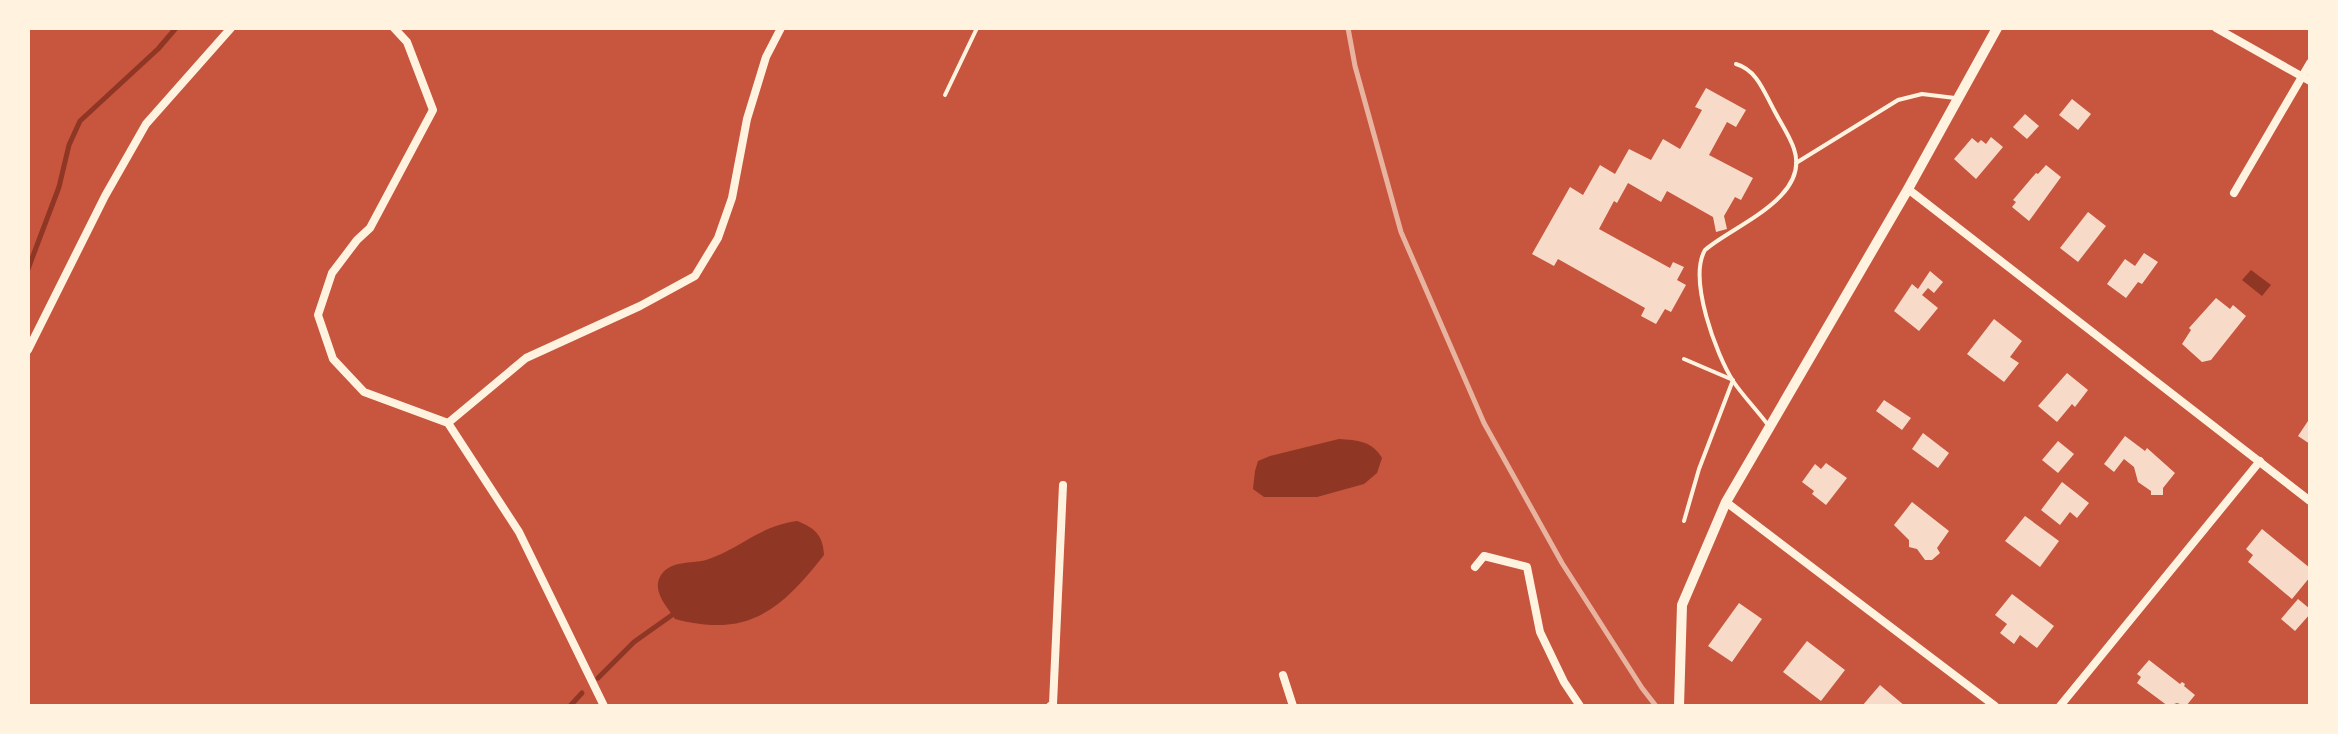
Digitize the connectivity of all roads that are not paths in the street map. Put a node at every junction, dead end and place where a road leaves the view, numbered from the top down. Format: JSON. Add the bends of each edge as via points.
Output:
{"nodes":[{"id":1,"x":231,"y":28,"type":"edge"},
{"id":2,"x":394,"y":28,"type":"edge"},
{"id":3,"x":781,"y":28,"type":"edge"},
{"id":4,"x":977,"y":28,"type":"edge"},
{"id":5,"x":1997,"y":28,"type":"edge"},
{"id":6,"x":2216,"y":28,"type":"edge"},
{"id":7,"x":2310,"y":63,"type":"edge"},
{"id":8,"x":1736,"y":64,"type":"dead end"},
{"id":9,"x":2306,"y":79,"type":"edge"},
{"id":10,"x":945,"y":95,"type":"dead end"},
{"id":11,"x":1958,"y":99,"type":"junction"},
{"id":12,"x":1796,"y":163,"type":"junction"},
{"id":13,"x":1908,"y":189,"type":"junction"},
{"id":14,"x":2234,"y":193,"type":"dead end"},
{"id":15,"x":28,"y":350,"type":"edge"},
{"id":16,"x":1684,"y":359,"type":"dead end"},
{"id":17,"x":1733,"y":380,"type":"junction"},
{"id":18,"x":448,"y":423,"type":"junction"},
{"id":19,"x":1770,"y":427,"type":"junction"},
{"id":20,"x":2260,"y":461,"type":"junction"},
{"id":21,"x":1063,"y":485,"type":"dead end"},
{"id":22,"x":2310,"y":501,"type":"edge"},
{"id":23,"x":1726,"y":502,"type":"junction"},
{"id":24,"x":1684,"y":521,"type":"dead end"},
{"id":25,"x":1475,"y":567,"type":"dead end"},
{"id":26,"x":1283,"y":675,"type":"dead end"},
{"id":27,"x":604,"y":706,"type":"edge"},
{"id":28,"x":1050,"y":706,"type":"edge"},
{"id":29,"x":1293,"y":706,"type":"edge"},
{"id":30,"x":1580,"y":706,"type":"edge"},
{"id":31,"x":1679,"y":706,"type":"edge"},
{"id":32,"x":1995,"y":706,"type":"edge"},
{"id":33,"x":2060,"y":706,"type":"edge"}],
"edges":[{"from":1,"to":15,"type":"street","via":[[146,124]]},
{"from":2,"to":18,"type":"street","via":[[407,42],[433,110],[370,228],[332,273],[318,315],[333,359],[364,392]]},
{"from":3,"to":18,"type":"street","via":[[747,119],[732,198],[718,238],[695,276],[526,358]]},
{"from":4,"to":10,"type":"lane"},
{"from":5,"to":11,"type":"street"},
{"from":6,"to":9,"type":"street"},
{"from":7,"to":9,"type":"street"},
{"from":8,"to":12,"type":"lane","via":[[1757,78],[1795,149]]},
{"from":9,"to":14,"type":"street"},
{"from":11,"to":12,"type":"lane","via":[[1922,94],[1898,100]]},
{"from":11,"to":13,"type":"street"},
{"from":12,"to":17,"type":"lane","via":[[1788,186],[1774,202],[1715,241],[1700,258],[1705,309]]},
{"from":13,"to":19,"type":"street"},
{"from":13,"to":20,"type":"street"},
{"from":16,"to":17,"type":"lane"},
{"from":17,"to":19,"type":"lane"},
{"from":17,"to":24,"type":"lane"},
{"from":18,"to":27,"type":"street","via":[[519,532]]},
{"from":19,"to":23,"type":"street"},
{"from":20,"to":22,"type":"street"},
{"from":20,"to":33,"type":"street"},
{"from":21,"to":28,"type":"street"},
{"from":23,"to":31,"type":"street","via":[[1682,605]]},
{"from":23,"to":32,"type":"street"},
{"from":25,"to":30,"type":"street","via":[[1484,556],[1527,567],[1540,632]]},
{"from":26,"to":29,"type":"street"}]}
